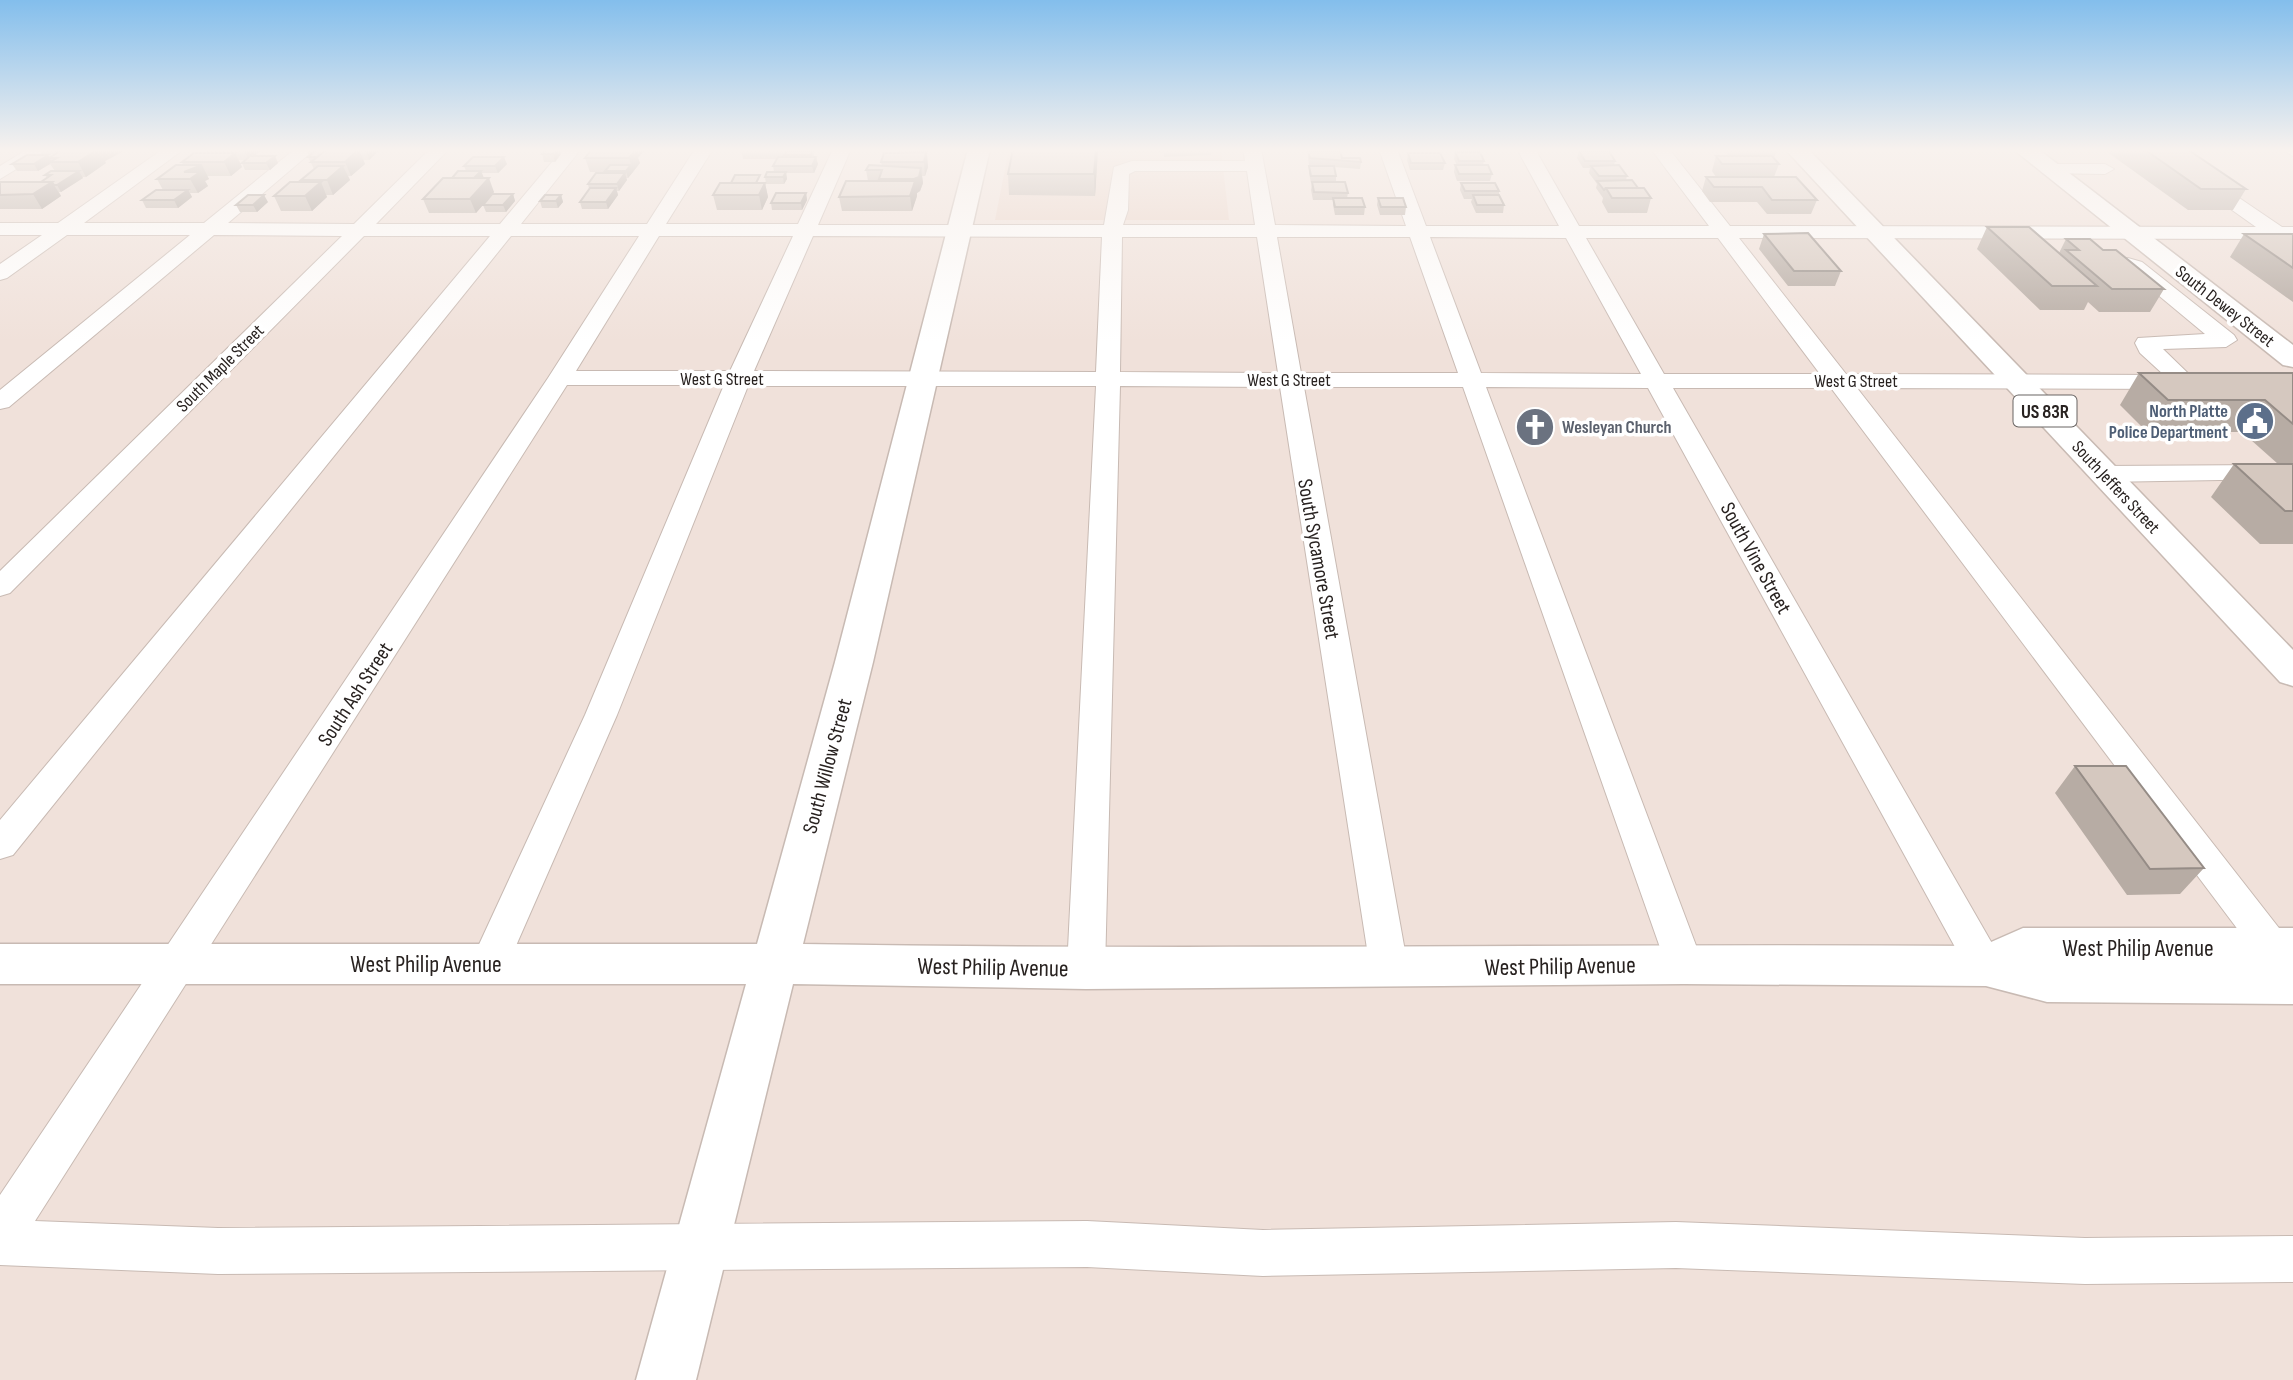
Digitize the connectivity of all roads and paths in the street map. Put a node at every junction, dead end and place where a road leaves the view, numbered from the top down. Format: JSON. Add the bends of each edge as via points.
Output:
{"nodes":[{"id":1,"x":84,"y":213,"type":"edge"},
{"id":2,"x":228,"y":213,"type":"edge"},
{"id":3,"x":375,"y":213,"type":"edge"},
{"id":4,"x":519,"y":213,"type":"edge"},
{"id":5,"x":664,"y":213,"type":"edge"},
{"id":6,"x":814,"y":213,"type":"edge"},
{"id":7,"x":963,"y":213,"type":"edge"},
{"id":8,"x":1117,"y":213,"type":"edge"},
{"id":9,"x":1262,"y":213,"type":"edge"},
{"id":10,"x":1411,"y":213,"type":"edge"},
{"id":11,"x":1562,"y":213,"type":"edge"},
{"id":12,"x":1708,"y":213,"type":"edge"},
{"id":13,"x":1857,"y":213,"type":"edge"},
{"id":14,"x":2107,"y":213,"type":"edge"},
{"id":15,"x":2252,"y":213,"type":"edge"},
{"id":16,"x":0,"y":229,"type":"edge"},
{"id":17,"x":62,"y":229,"type":"junction"},
{"id":18,"x":208,"y":230,"type":"junction"},
{"id":19,"x":358,"y":230,"type":"junction"},
{"id":20,"x":505,"y":230,"type":"junction"},
{"id":21,"x":653,"y":231,"type":"junction"},
{"id":22,"x":806,"y":231,"type":"junction"},
{"id":23,"x":959,"y":231,"type":"junction"},
{"id":24,"x":1112,"y":231,"type":"junction"},
{"id":25,"x":1265,"y":232,"type":"junction"},
{"id":26,"x":1418,"y":232,"type":"junction"},
{"id":27,"x":1573,"y":232,"type":"junction"},
{"id":28,"x":1723,"y":233,"type":"junction"},
{"id":29,"x":1876,"y":233,"type":"junction"},
{"id":30,"x":2016,"y":233,"type":"junction"},
{"id":31,"x":2132,"y":233,"type":"junction"},
{"id":32,"x":2288,"y":237,"type":"edge"},
{"id":33,"x":2047,"y":254,"type":"edge"},
{"id":34,"x":2109,"y":260,"type":"edge"},
{"id":35,"x":2135,"y":266,"type":"junction"},
{"id":36,"x":2174,"y":266,"type":"junction"},
{"id":37,"x":0,"y":274,"type":"edge"},
{"id":38,"x":2226,"y":340,"type":"junction"},
{"id":39,"x":2270,"y":341,"type":"junction"},
{"id":40,"x":2293,"y":359,"type":"edge"},
{"id":41,"x":560,"y":378,"type":"junction"},
{"id":42,"x":739,"y":379,"type":"junction"},
{"id":43,"x":1108,"y":379,"type":"junction"},
{"id":44,"x":925,"y":380,"type":"junction"},
{"id":45,"x":1289,"y":380,"type":"junction"},
{"id":46,"x":1472,"y":380,"type":"junction"},
{"id":47,"x":1656,"y":381,"type":"junction"},
{"id":48,"x":1837,"y":381,"type":"junction"},
{"id":49,"x":2017,"y":382,"type":"junction"},
{"id":50,"x":2185,"y":382,"type":"junction"},
{"id":51,"x":2210,"y":382,"type":"edge"},
{"id":52,"x":0,"y":402,"type":"edge"},
{"id":53,"x":2275,"y":473,"type":"edge"},
{"id":54,"x":2104,"y":474,"type":"junction"},
{"id":55,"x":0,"y":587,"type":"edge"},
{"id":56,"x":2293,"y":673,"type":"edge"},
{"id":57,"x":0,"y":845,"type":"edge"},
{"id":58,"x":2286,"y":960,"type":"edge"},
{"id":59,"x":0,"y":964,"type":"edge"},
{"id":60,"x":489,"y":964,"type":"junction"},
{"id":61,"x":775,"y":964,"type":"junction"},
{"id":62,"x":1684,"y":964,"type":"junction"},
{"id":63,"x":178,"y":966,"type":"junction"},
{"id":64,"x":1986,"y":966,"type":"junction"},
{"id":65,"x":1389,"y":968,"type":"junction"},
{"id":66,"x":1086,"y":969,"type":"junction"},
{"id":67,"x":0,"y":1236,"type":"edge"},
{"id":68,"x":0,"y":1242,"type":"edge"},
{"id":69,"x":699,"y":1248,"type":"junction"},
{"id":70,"x":2293,"y":1258,"type":"edge"},
{"id":71,"x":666,"y":1380,"type":"edge"}],
"edges":[{"from":1,"to":17,"type":"street"},
{"from":2,"to":18,"type":"street"},
{"from":3,"to":19,"type":"street","name":"South Maple Street"},
{"from":4,"to":20,"type":"street"},
{"from":5,"to":21,"type":"street","name":"South Ash Street"},
{"from":6,"to":22,"type":"street"},
{"from":7,"to":23,"type":"main road","name":"South Willow Street"},
{"from":8,"to":24,"type":"street"},
{"from":9,"to":25,"type":"street","name":"South Sycamore Street"},
{"from":10,"to":26,"type":"street"},
{"from":11,"to":27,"type":"street","name":"South Vine Street"},
{"from":12,"to":28,"type":"street"},
{"from":13,"to":29,"type":"main road","name":"South Jeffers Street","number":"US 83R"},
{"from":14,"to":31,"type":"main road","name":"South Dewey Street"},
{"from":15,"to":32,"type":"street"},
{"from":16,"to":17,"type":"street"},
{"from":17,"to":18,"type":"street"},
{"from":17,"to":37,"type":"street"},
{"from":18,"to":19,"type":"street"},
{"from":18,"to":52,"type":"street"},
{"from":19,"to":20,"type":"street"},
{"from":19,"to":55,"type":"street","name":"South Maple Street"},
{"from":20,"to":21,"type":"street"},
{"from":20,"to":57,"type":"street"},
{"from":21,"to":22,"type":"street"},
{"from":21,"to":41,"type":"street","name":"South Ash Street"},
{"from":22,"to":23,"type":"street"},
{"from":22,"to":42,"type":"street"},
{"from":23,"to":24,"type":"street"},
{"from":23,"to":44,"type":"main road","name":"South Willow Street"},
{"from":24,"to":25,"type":"street"},
{"from":24,"to":43,"type":"street"},
{"from":25,"to":26,"type":"street"},
{"from":25,"to":45,"type":"street","name":"South Sycamore Street"},
{"from":26,"to":27,"type":"street"},
{"from":26,"to":46,"type":"street"},
{"from":27,"to":28,"type":"street"},
{"from":27,"to":47,"type":"street","name":"South Vine Street"},
{"from":28,"to":29,"type":"street"},
{"from":28,"to":48,"type":"street"},
{"from":29,"to":30,"type":"street"},
{"from":29,"to":49,"type":"main road","name":"South Jeffers Street","number":"US 83R"},
{"from":30,"to":31,"type":"street"},
{"from":30,"to":33,"type":"street"},
{"from":31,"to":32,"type":"street"},
{"from":31,"to":36,"type":"main road","name":"South Dewey Street"},
{"from":34,"to":35,"type":"street"},
{"from":35,"to":36,"type":"street"},
{"from":35,"to":38,"type":"street"},
{"from":36,"to":39,"type":"main road","name":"South Dewey Street"},
{"from":38,"to":39,"type":"street"},
{"from":38,"to":50,"type":"street","via":[[2146,343]]},
{"from":39,"to":40,"type":"main road","name":"South Dewey Street"},
{"from":41,"to":42,"type":"street","name":"West G Street"},
{"from":41,"to":63,"type":"street","name":"South Ash Street"},
{"from":42,"to":44,"type":"street","name":"West G Street"},
{"from":42,"to":60,"type":"street","via":[[601,715]]},
{"from":43,"to":44,"type":"street","name":"West G Street"},
{"from":43,"to":45,"type":"street","name":"West G Street"},
{"from":43,"to":66,"type":"street"},
{"from":44,"to":61,"type":"main road","name":"South Willow Street"},
{"from":45,"to":46,"type":"street","name":"West G Street"},
{"from":45,"to":65,"type":"street","name":"South Sycamore Street"},
{"from":46,"to":47,"type":"street","name":"West G Street"},
{"from":46,"to":62,"type":"street"},
{"from":47,"to":48,"type":"street","name":"West G Street"},
{"from":47,"to":64,"type":"street","name":"South Vine Street"},
{"from":48,"to":49,"type":"street","name":"West G Street"},
{"from":48,"to":58,"type":"street"},
{"from":49,"to":50,"type":"street","name":"West G Street"},
{"from":49,"to":54,"type":"main road","name":"South Jeffers Street","number":"US 83R"},
{"from":50,"to":51,"type":"street","name":"West G Street"},
{"from":53,"to":54,"type":"street"},
{"from":54,"to":56,"type":"main road","name":"South Jeffers Street","number":"US 83R"},
{"from":58,"to":64,"type":"main road","name":"West Philip Avenue","via":[[2046,982]]},
{"from":59,"to":63,"type":"main road","name":"West Philip Avenue"},
{"from":60,"to":61,"type":"main road","name":"West Philip Avenue"},
{"from":60,"to":63,"type":"main road","name":"West Philip Avenue"},
{"from":61,"to":66,"type":"main road","name":"West Philip Avenue"},
{"from":61,"to":69,"type":"main road","name":"South Willow Street"},
{"from":62,"to":64,"type":"main road","name":"West Philip Avenue"},
{"from":62,"to":65,"type":"main road","name":"West Philip Avenue"},
{"from":63,"to":67,"type":"street","name":"South Ash Street"},
{"from":65,"to":66,"type":"main road","name":"West Philip Avenue"},
{"from":68,"to":69,"type":"street","via":[[218,1251]]},
{"from":69,"to":70,"type":"street","via":[[1087,1244],[1263,1254],[1676,1245],[2085,1261]]},
{"from":69,"to":71,"type":"main road","name":"South Willow Street"}]}
